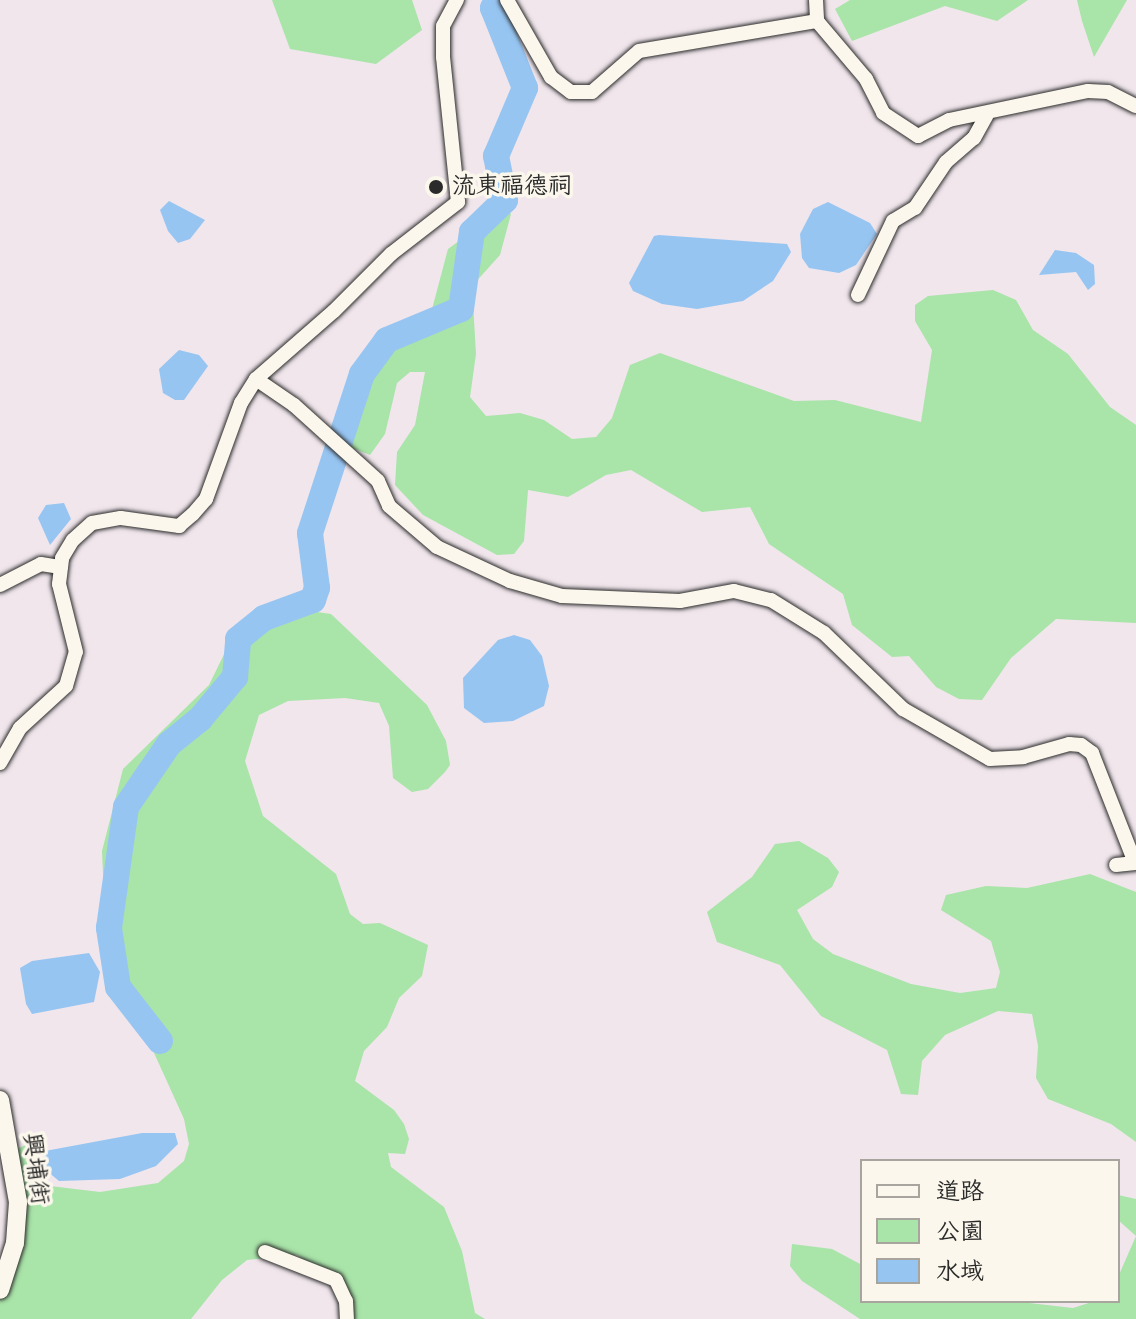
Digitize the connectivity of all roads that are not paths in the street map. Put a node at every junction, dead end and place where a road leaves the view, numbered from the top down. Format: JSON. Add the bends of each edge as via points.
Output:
{"nodes":[{"id":1,"x":457,"y":0,"type":"edge"},
{"id":2,"x":507,"y":0,"type":"edge"},
{"id":3,"x":816,"y":0,"type":"edge"},
{"id":4,"x":817,"y":21,"type":"junction"},
{"id":5,"x":1136,"y":106,"type":"edge"},
{"id":6,"x":987,"y":115,"type":"junction"},
{"id":7,"x":858,"y":295,"type":"dead end"},
{"id":8,"x":256,"y":379,"type":"junction"},
{"id":9,"x":61,"y":567,"type":"junction"},
{"id":10,"x":0,"y":585,"type":"edge"},
{"id":11,"x":0,"y":763,"type":"edge"},
{"id":12,"x":1116,"y":865,"type":"dead end"},
{"id":13,"x":0,"y":1100,"type":"edge"},
{"id":14,"x":265,"y":1252,"type":"dead end"},
{"id":15,"x":0,"y":1290,"type":"edge"},
{"id":16,"x":347,"y":1319,"type":"edge"}],
"edges":[{"from":1,"to":8,"type":"street","via":[[443,26],[443,57],[458,202],[391,254]]},
{"from":2,"to":4,"type":"street","via":[[551,77],[571,92],[592,92],[639,51]]},
{"from":3,"to":4,"type":"street"},
{"from":4,"to":6,"type":"street","via":[[866,79],[883,113],[918,136],[949,120]]},
{"from":5,"to":6,"type":"street","via":[[1108,92],[1088,91]]},
{"from":6,"to":7,"type":"street","via":[[915,208],[893,221]]},
{"from":8,"to":9,"type":"street","via":[[241,403],[206,499],[193,514],[179,526],[121,518],[92,523],[73,540]]},
{"from":8,"to":12,"type":"street","via":[[294,405],[378,481],[389,506],[437,547],[510,581],[562,596],[680,601],[734,591],[771,600],[824,633],[903,709],[990,759],[1081,745],[1092,753],[1135,863]]},
{"from":9,"to":10,"type":"street","via":[[41,564]]},
{"from":9,"to":11,"type":"street","via":[[59,584],[76,652],[66,686],[20,728]]},
{"from":13,"to":15,"type":"street","name":"興埔街","via":[[18,1202],[15,1243]]},
{"from":14,"to":16,"type":"street","via":[[336,1280]]}]}
